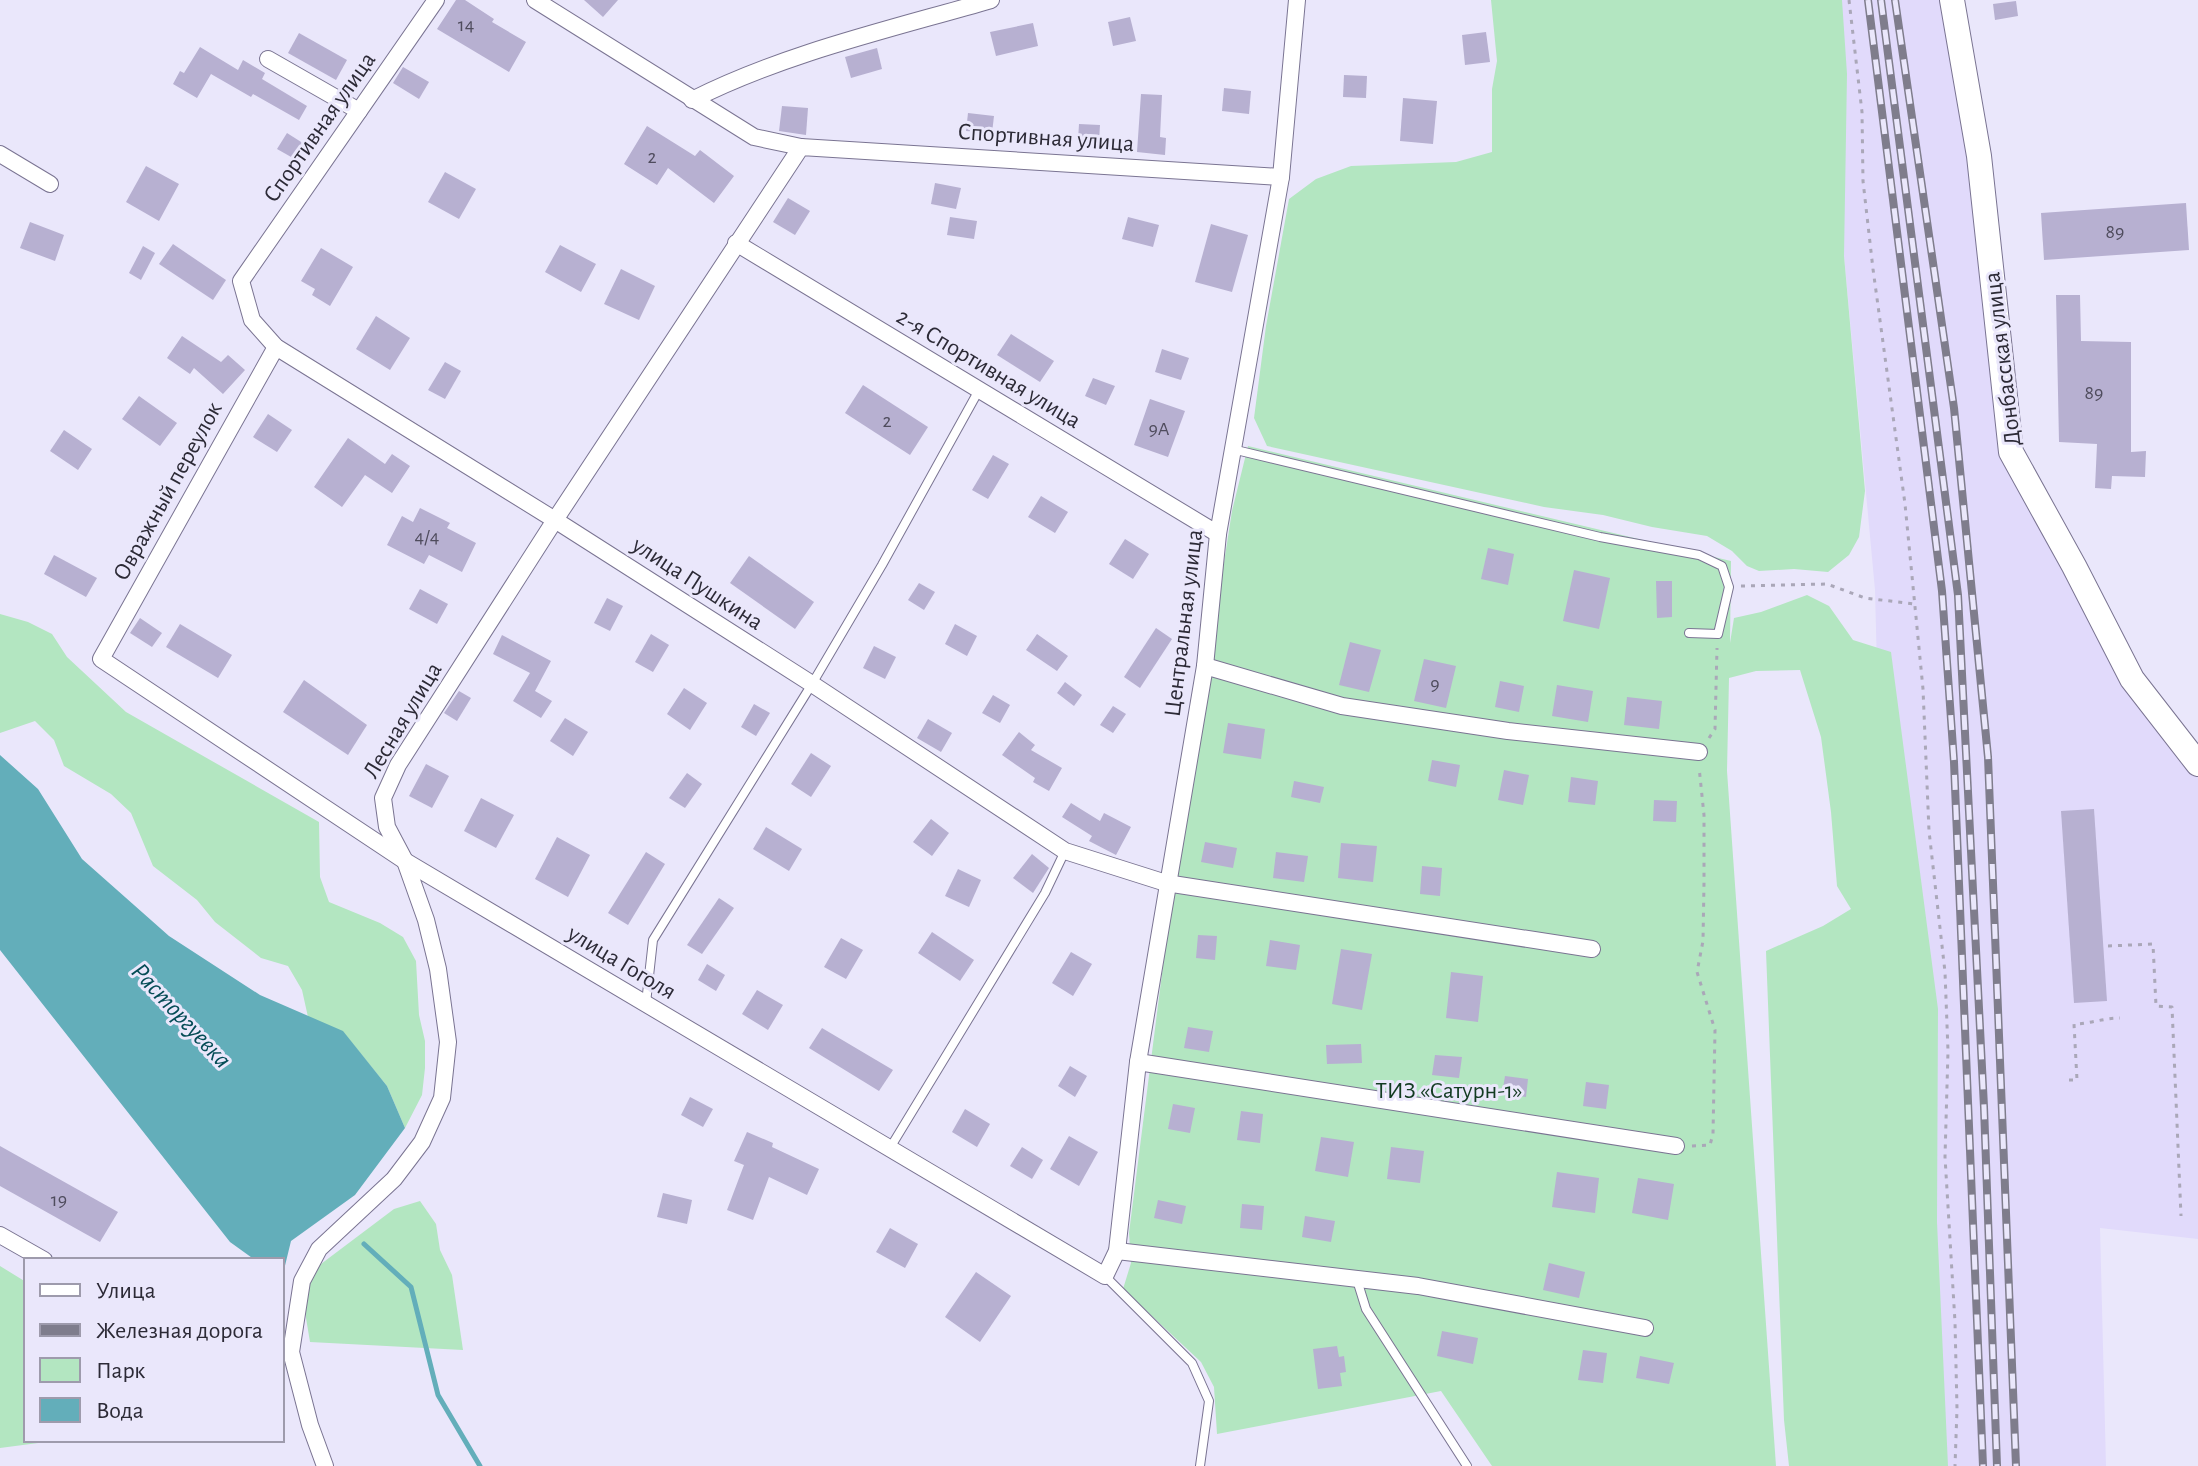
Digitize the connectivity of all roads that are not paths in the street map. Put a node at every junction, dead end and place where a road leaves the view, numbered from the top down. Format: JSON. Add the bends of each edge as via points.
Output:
{"nodes":[{"id":1,"x":436,"y":0,"type":"edge"},
{"id":2,"x":535,"y":0,"type":"edge"},
{"id":3,"x":991,"y":0,"type":"edge"},
{"id":4,"x":1297,"y":0,"type":"edge"},
{"id":5,"x":1952,"y":0,"type":"edge"},
{"id":6,"x":268,"y":59,"type":"dead end"},
{"id":7,"x":692,"y":100,"type":"junction"},
{"id":8,"x":359,"y":111,"type":"junction"},
{"id":9,"x":804,"y":146,"type":"junction"},
{"id":10,"x":0,"y":154,"type":"edge"},
{"id":11,"x":1281,"y":177,"type":"junction"},
{"id":12,"x":50,"y":184,"type":"dead end"},
{"id":13,"x":736,"y":243,"type":"junction"},
{"id":14,"x":241,"y":281,"type":"joint"},
{"id":15,"x":276,"y":347,"type":"junction"},
{"id":16,"x":979,"y":389,"type":"junction"},
{"id":17,"x":1231,"y":449,"type":"junction"},
{"id":18,"x":555,"y":520,"type":"junction"},
{"id":19,"x":1218,"y":534,"type":"junction"},
{"id":20,"x":1689,"y":633,"type":"dead end"},
{"id":21,"x":101,"y":659,"type":"joint"},
{"id":22,"x":1205,"y":666,"type":"junction"},
{"id":23,"x":812,"y":684,"type":"junction"},
{"id":24,"x":1699,"y":752,"type":"road end"},
{"id":25,"x":2198,"y":764,"type":"edge"},
{"id":26,"x":1065,"y":851,"type":"junction"},
{"id":27,"x":405,"y":861,"type":"junction"},
{"id":28,"x":1166,"y":883,"type":"junction"},
{"id":29,"x":1592,"y":949,"type":"dead end"},
{"id":30,"x":646,"y":1004,"type":"junction"},
{"id":31,"x":1138,"y":1062,"type":"junction"},
{"id":32,"x":1676,"y":1146,"type":"road end"},
{"id":33,"x":890,"y":1148,"type":"junction"},
{"id":34,"x":0,"y":1235,"type":"edge"},
{"id":35,"x":1117,"y":1251,"type":"junction"},
{"id":36,"x":40,"y":1258,"type":"edge"},
{"id":37,"x":1105,"y":1276,"type":"junction"},
{"id":38,"x":1357,"y":1279,"type":"junction"},
{"id":39,"x":1645,"y":1328,"type":"dead end"},
{"id":40,"x":286,"y":1354,"type":"edge"},
{"id":41,"x":325,"y":1466,"type":"edge"},
{"id":42,"x":1200,"y":1466,"type":"edge"},
{"id":43,"x":1467,"y":1466,"type":"edge"}],
"edges":[{"from":1,"to":8,"type":"street","name":"Спортивная улица"},
{"from":2,"to":7,"type":"street"},
{"from":3,"to":7,"type":"street","via":[[737,77]]},
{"from":4,"to":11,"type":"street","name":"Центральная улица"},
{"from":5,"to":25,"type":"street","name":"Донбасская улица","via":[[1979,156],[2011,452],[2132,679]]},
{"from":6,"to":8,"type":"street"},
{"from":7,"to":9,"type":"street","via":[[754,137]]},
{"from":8,"to":14,"type":"street","name":"Спортивная улица"},
{"from":9,"to":11,"type":"street","name":"Спортивная улица"},
{"from":9,"to":13,"type":"street","name":"Лесная улица"},
{"from":10,"to":12,"type":"street"},
{"from":11,"to":17,"type":"street","name":"Центральная улица"},
{"from":13,"to":16,"type":"street","name":"2-я Спортивная улица"},
{"from":13,"to":18,"type":"street","name":"Лесная улица"},
{"from":14,"to":15,"type":"street","name":"улица Пушкина","via":[[252,320]]},
{"from":15,"to":18,"type":"street","name":"улица Пушкина"},
{"from":15,"to":21,"type":"street","name":"Овражный переулок"},
{"from":16,"to":19,"type":"street","name":"2-я Спортивная улица"},
{"from":16,"to":23,"type":"lane"},
{"from":17,"to":19,"type":"street","name":"Центральная улица"},
{"from":17,"to":20,"type":"lane","via":[[1573,531],[1699,555],[1722,566],[1729,587],[1718,634]]},
{"from":18,"to":23,"type":"street","name":"улица Пушкина"},
{"from":18,"to":27,"type":"street","name":"Лесная улица","via":[[398,765],[383,798],[387,827]]},
{"from":19,"to":22,"type":"street","name":"Центральная улица"},
{"from":21,"to":27,"type":"street","name":"улица Гоголя"},
{"from":22,"to":24,"type":"street","via":[[1342,706]]},
{"from":22,"to":28,"type":"street","name":"Центральная улица"},
{"from":23,"to":26,"type":"street","name":"улица Пушкина"},
{"from":23,"to":30,"type":"lane","via":[[653,940]]},
{"from":26,"to":28,"type":"street","name":"улица Пушкина"},
{"from":26,"to":33,"type":"lane","via":[[1045,893]]},
{"from":27,"to":30,"type":"street","name":"улица Гоголя"},
{"from":27,"to":40,"type":"street","name":"Лесная улица","via":[[438,969],[448,1042],[442,1098],[422,1142],[394,1179],[319,1249],[302,1281]]},
{"from":28,"to":29,"type":"street","name":"улица Пушкина"},
{"from":28,"to":31,"type":"street","name":"Центральная улица"},
{"from":30,"to":33,"type":"street","name":"улица Гоголя"},
{"from":31,"to":32,"type":"street"},
{"from":31,"to":35,"type":"street","name":"Центральная улица"},
{"from":33,"to":37,"type":"street","name":"улица Гоголя"},
{"from":34,"to":36,"type":"street"},
{"from":35,"to":37,"type":"street"},
{"from":35,"to":38,"type":"street"},
{"from":37,"to":42,"type":"lane","via":[[1192,1363],[1209,1401]]},
{"from":38,"to":39,"type":"street"},
{"from":38,"to":43,"type":"lane","via":[[1366,1309]]},
{"from":40,"to":41,"type":"street"}]}
